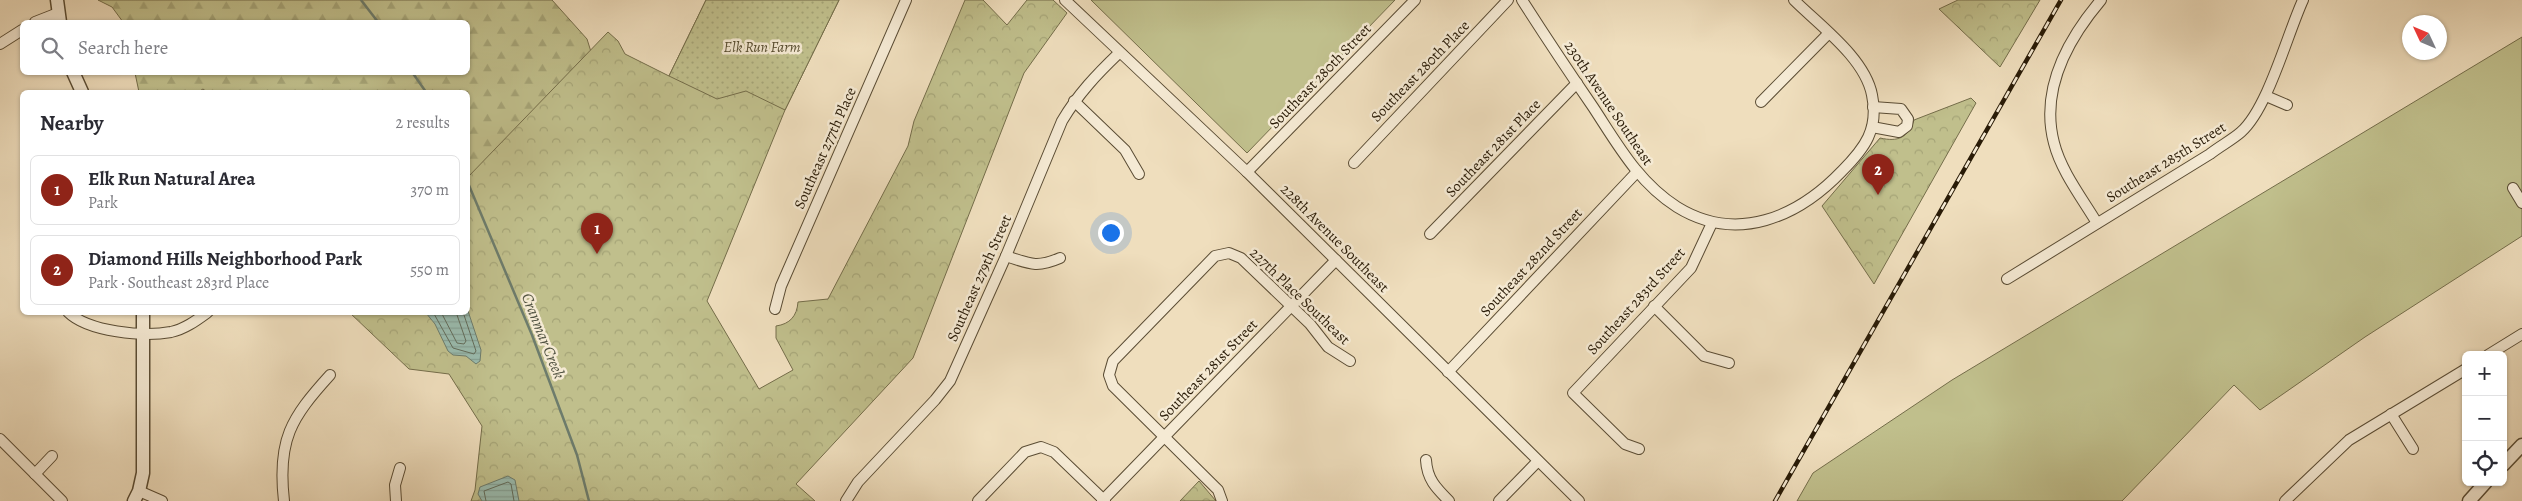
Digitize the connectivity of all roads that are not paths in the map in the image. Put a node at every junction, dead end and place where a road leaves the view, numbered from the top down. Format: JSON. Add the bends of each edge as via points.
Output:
{"nodes":[{"id":1,"x":906,"y":0,"type":"edge"},
{"id":2,"x":1065,"y":0,"type":"edge"},
{"id":3,"x":1415,"y":0,"type":"edge"},
{"id":4,"x":1508,"y":0,"type":"edge"},
{"id":5,"x":1522,"y":0,"type":"edge"},
{"id":6,"x":1794,"y":0,"type":"edge"},
{"id":7,"x":2101,"y":0,"type":"edge"},
{"id":8,"x":2303,"y":0,"type":"edge"},
{"id":9,"x":58,"y":12,"type":"edge"},
{"id":10,"x":40,"y":20,"type":"edge"},
{"id":11,"x":20,"y":31,"type":"edge"},
{"id":12,"x":1828,"y":34,"type":"junction"},
{"id":13,"x":0,"y":44,"type":"edge"},
{"id":14,"x":1119,"y":53,"type":"junction"},
{"id":15,"x":74,"y":75,"type":"edge"},
{"id":16,"x":1577,"y":83,"type":"junction"},
{"id":17,"x":81,"y":90,"type":"edge"},
{"id":18,"x":2266,"y":96,"type":"junction"},
{"id":19,"x":1074,"y":101,"type":"junction"},
{"id":20,"x":1761,"y":102,"type":"dead end"},
{"id":21,"x":2287,"y":104,"type":"dead end"},
{"id":22,"x":1873,"y":107,"type":"junction"},
{"id":23,"x":1872,"y":127,"type":"junction"},
{"id":24,"x":1354,"y":163,"type":"dead end"},
{"id":25,"x":1248,"y":172,"type":"junction"},
{"id":26,"x":1636,"y":173,"type":"junction"},
{"id":27,"x":1139,"y":174,"type":"dead end"},
{"id":28,"x":2513,"y":188,"type":"dead end"},
{"id":29,"x":2522,"y":203,"type":"edge"},
{"id":30,"x":1712,"y":223,"type":"junction"},
{"id":31,"x":2097,"y":223,"type":"junction"},
{"id":32,"x":1430,"y":234,"type":"dead end"},
{"id":33,"x":1006,"y":256,"type":"junction"},
{"id":34,"x":1060,"y":258,"type":"dead end"},
{"id":35,"x":1336,"y":260,"type":"junction"},
{"id":36,"x":2007,"y":279,"type":"dead end"},
{"id":37,"x":1291,"y":306,"type":"junction"},
{"id":38,"x":1654,"y":306,"type":"junction"},
{"id":39,"x":775,"y":309,"type":"dead end"},
{"id":40,"x":73,"y":315,"type":"edge"},
{"id":41,"x":143,"y":315,"type":"edge"},
{"id":42,"x":203,"y":315,"type":"edge"},
{"id":43,"x":144,"y":334,"type":"junction"},
{"id":44,"x":2522,"y":334,"type":"edge"},
{"id":45,"x":2494,"y":351,"type":"edge"},
{"id":46,"x":1350,"y":361,"type":"dead end"},
{"id":47,"x":1729,"y":363,"type":"dead end"},
{"id":48,"x":2462,"y":371,"type":"edge"},
{"id":49,"x":1448,"y":372,"type":"junction"},
{"id":50,"x":330,"y":374,"type":"dead end"},
{"id":51,"x":2391,"y":414,"type":"junction"},
{"id":52,"x":1164,"y":437,"type":"junction"},
{"id":53,"x":0,"y":439,"type":"edge"},
{"id":54,"x":2522,"y":445,"type":"edge"},
{"id":55,"x":1639,"y":449,"type":"dead end"},
{"id":56,"x":2413,"y":449,"type":"dead end"},
{"id":57,"x":52,"y":456,"type":"dead end"},
{"id":58,"x":1426,"y":460,"type":"dead end"},
{"id":59,"x":1538,"y":461,"type":"junction"},
{"id":60,"x":2507,"y":461,"type":"edge"},
{"id":61,"x":400,"y":468,"type":"dead end"},
{"id":62,"x":35,"y":474,"type":"junction"},
{"id":63,"x":2482,"y":486,"type":"edge"},
{"id":64,"x":137,"y":496,"type":"edge"},
{"id":65,"x":62,"y":501,"type":"edge"},
{"id":66,"x":162,"y":501,"type":"edge"},
{"id":67,"x":284,"y":501,"type":"edge"},
{"id":68,"x":396,"y":501,"type":"edge"},
{"id":69,"x":846,"y":501,"type":"edge"},
{"id":70,"x":978,"y":501,"type":"edge"},
{"id":71,"x":1103,"y":501,"type":"edge"},
{"id":72,"x":1222,"y":501,"type":"edge"},
{"id":73,"x":1449,"y":501,"type":"edge"},
{"id":74,"x":1499,"y":501,"type":"edge"},
{"id":75,"x":1579,"y":501,"type":"edge"},
{"id":76,"x":2285,"y":501,"type":"edge"},
{"id":77,"x":2469,"y":501,"type":"edge"}],
"edges":[{"from":1,"to":39,"type":"street","name":"Southeast 277th Place","via":[[781,286]]},
{"from":2,"to":14,"type":"street","name":"228th Avenue Southeast"},
{"from":3,"to":25,"type":"street","name":"Southeast 280th Street"},
{"from":4,"to":24,"type":"street","name":"Southeast 280th Place"},
{"from":5,"to":16,"type":"street","name":"230th Avenue Southeast"},
{"from":6,"to":12,"type":"street"},
{"from":7,"to":31,"type":"street","via":[[2058,66],[2052,88],[2051,127],[2062,164]]},
{"from":8,"to":18,"type":"street","name":"Southeast 285th Street"},
{"from":9,"to":10,"type":"street"},
{"from":11,"to":13,"type":"street"},
{"from":12,"to":20,"type":"street"},
{"from":12,"to":22,"type":"street","via":[[1862,70],[1872,93]]},
{"from":14,"to":19,"type":"street","name":"Southeast 279th Street"},
{"from":14,"to":25,"type":"street","name":"228th Avenue Southeast"},
{"from":15,"to":17,"type":"street"},
{"from":16,"to":26,"type":"street","name":"230th Avenue Southeast"},
{"from":16,"to":32,"type":"street","name":"Southeast 281st Place"},
{"from":18,"to":21,"type":"street"},
{"from":18,"to":31,"type":"street","name":"Southeast 285th Street","via":[[2242,131]]},
{"from":19,"to":27,"type":"street","via":[[1125,150]]},
{"from":19,"to":33,"type":"street","name":"Southeast 279th Street","via":[[1062,121]]},
{"from":22,"to":23,"type":"street"},
{"from":22,"to":23,"type":"street","via":[[1901,109],[1908,119],[1907,126],[1899,132]]},
{"from":23,"to":30,"type":"street","via":[[1870,138],[1858,155],[1822,192],[1800,207],[1777,218],[1752,223]]},
{"from":25,"to":35,"type":"street","name":"228th Avenue Southeast"},
{"from":26,"to":30,"type":"street","name":"230th Avenue Southeast","via":[[1678,208]]},
{"from":26,"to":49,"type":"street","name":"Southeast 282nd Street"},
{"from":28,"to":29,"type":"street"},
{"from":30,"to":38,"type":"street","name":"Southeast 283rd Street","via":[[1691,268]]},
{"from":31,"to":36,"type":"street","name":"Southeast 285th Street"},
{"from":33,"to":34,"type":"street","via":[[1032,265],[1044,265]]},
{"from":33,"to":69,"type":"street","name":"Southeast 279th Street","via":[[950,381],[858,482]]},
{"from":35,"to":37,"type":"street","name":"Southeast 281st Street"},
{"from":35,"to":49,"type":"street","name":"228th Avenue Southeast"},
{"from":37,"to":46,"type":"street","name":"227th Place Southeast","via":[[1328,347]]},
{"from":37,"to":52,"type":"street","name":"Southeast 281st Street"},
{"from":37,"to":52,"type":"street","name":"227th Place Southeast","via":[[1241,258],[1229,253],[1215,256],[1114,361],[1109,375],[1113,386]]},
{"from":38,"to":47,"type":"street","via":[[1704,356]]},
{"from":38,"to":55,"type":"street","name":"Southeast 283rd Street","via":[[1573,393],[1625,444]]},
{"from":40,"to":43,"type":"street","via":[[90,326]]},
{"from":41,"to":43,"type":"street"},
{"from":42,"to":43,"type":"street","via":[[170,332]]},
{"from":43,"to":64,"type":"street","via":[[143,473]]},
{"from":44,"to":45,"type":"street"},
{"from":48,"to":51,"type":"street"},
{"from":49,"to":59,"type":"street","name":"228th Avenue Southeast"},
{"from":50,"to":67,"type":"street","via":[[303,405],[288,434],[281,472]]},
{"from":51,"to":56,"type":"street"},
{"from":51,"to":76,"type":"street","via":[[2348,440]]},
{"from":52,"to":71,"type":"street","name":"Southeast 281st Street"},
{"from":52,"to":72,"type":"street","via":[[1218,490]]},
{"from":53,"to":62,"type":"street"},
{"from":54,"to":60,"type":"street"},
{"from":57,"to":62,"type":"street"},
{"from":58,"to":73,"type":"street","via":[[1432,485]]},
{"from":59,"to":74,"type":"street"},
{"from":59,"to":75,"type":"street","name":"228th Avenue Southeast"},
{"from":61,"to":68,"type":"street","via":[[395,485]]},
{"from":62,"to":65,"type":"street"},
{"from":63,"to":77,"type":"street"},
{"from":64,"to":66,"type":"street"},
{"from":70,"to":71,"type":"street","via":[[1025,452],[1041,447],[1054,452]]}]}
